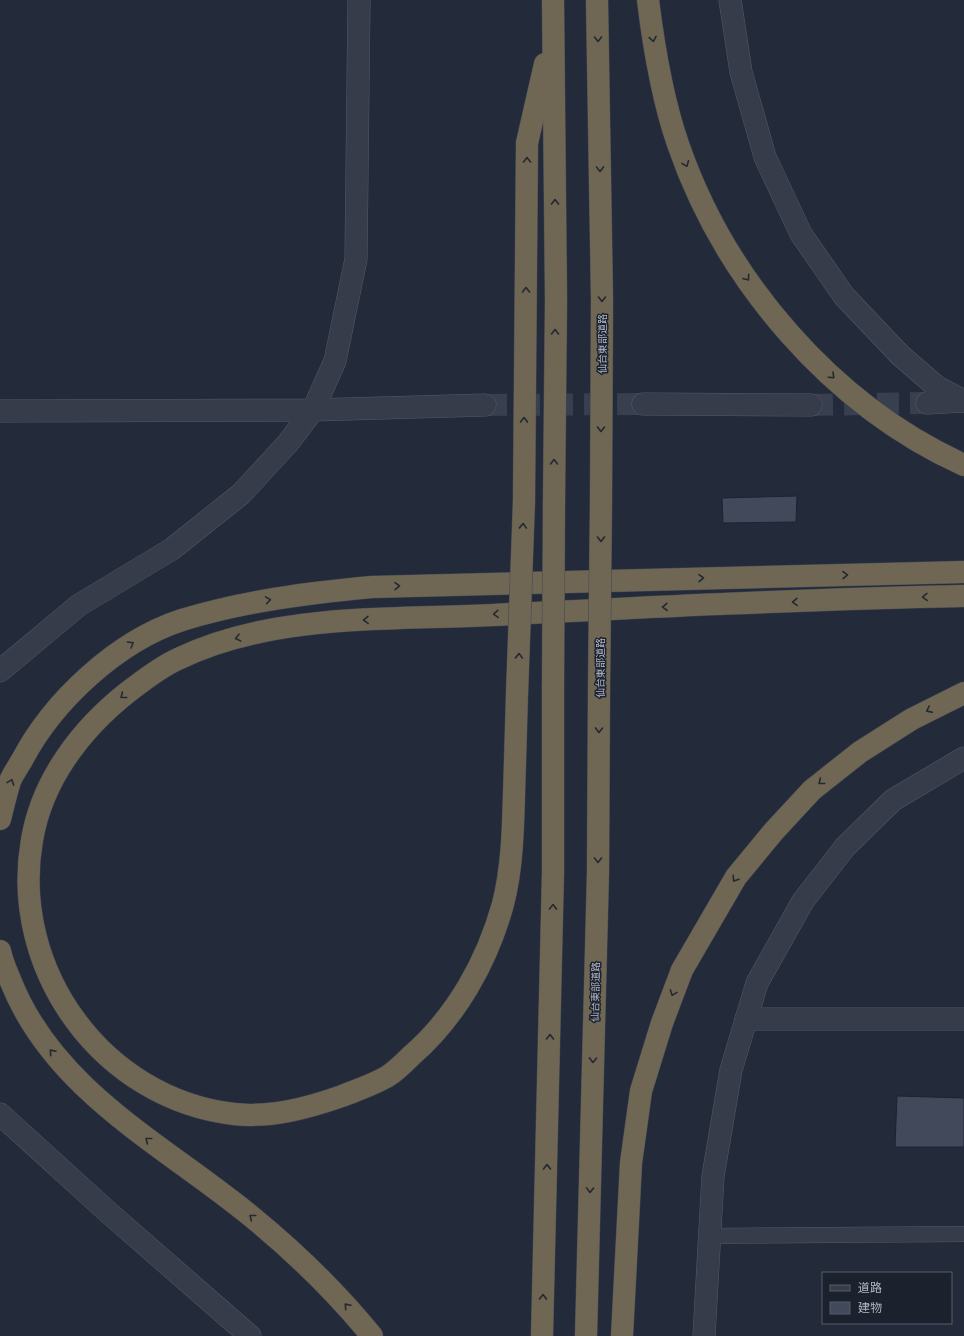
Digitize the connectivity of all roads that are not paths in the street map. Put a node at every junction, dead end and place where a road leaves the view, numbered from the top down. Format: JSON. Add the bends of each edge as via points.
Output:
{"nodes":[{"id":1,"x":359,"y":0,"type":"edge"},
{"id":2,"x":553,"y":0,"type":"edge"},
{"id":3,"x":597,"y":0,"type":"edge"},
{"id":4,"x":648,"y":0,"type":"edge"},
{"id":5,"x":730,"y":0,"type":"edge"},
{"id":6,"x":553,"y":29,"type":"junction"},
{"id":7,"x":964,"y":401,"type":"edge"},
{"id":8,"x":927,"y":403,"type":"tunnel mouth"},
{"id":9,"x":643,"y":404,"type":"tunnel mouth"},
{"id":10,"x":485,"y":405,"type":"tunnel mouth"},
{"id":11,"x":811,"y":405,"type":"tunnel mouth"},
{"id":12,"x":313,"y":410,"type":"junction"},
{"id":13,"x":0,"y":411,"type":"edge"},
{"id":14,"x":964,"y":465,"type":"edge"},
{"id":15,"x":964,"y":572,"type":"edge"},
{"id":16,"x":964,"y":596,"type":"edge"},
{"id":17,"x":0,"y":671,"type":"edge"},
{"id":18,"x":964,"y":694,"type":"edge"},
{"id":19,"x":964,"y":758,"type":"edge"},
{"id":20,"x":0,"y":819,"type":"edge"},
{"id":21,"x":0,"y":951,"type":"edge"},
{"id":22,"x":746,"y":1019,"type":"junction"},
{"id":23,"x":964,"y":1019,"type":"edge"},
{"id":24,"x":0,"y":1114,"type":"edge"},
{"id":25,"x":964,"y":1234,"type":"edge"},
{"id":26,"x":710,"y":1236,"type":"junction"},
{"id":27,"x":250,"y":1336,"type":"edge"},
{"id":28,"x":372,"y":1336,"type":"edge"},
{"id":29,"x":542,"y":1336,"type":"edge"},
{"id":30,"x":586,"y":1336,"type":"edge"},
{"id":31,"x":622,"y":1336,"type":"edge"},
{"id":32,"x":704,"y":1336,"type":"edge"}],
"edges":[{"from":1,"to":12,"type":"street","via":[[356,259],[335,361]]},
{"from":2,"to":6,"type":"highway"},
{"from":3,"to":30,"type":"highway","name":"仙台東部道路","one_way":true,"bridge":true,"via":[[602,300],[600,691]]},
{"from":4,"to":14,"type":"highway","one_way":true,"via":[[661,83],[678,144],[698,193],[730,255],[809,355],[849,392],[896,426]]},
{"from":5,"to":7,"type":"street","via":[[741,72],[766,157],[801,234],[844,296],[900,355],[936,387]]},
{"from":16,"to":6,"type":"highway","one_way":true,"bridge":true,"via":[[577,610],[323,622],[265,631],[217,643],[175,660],[110,706],[80,737],[57,771],[32,837],[28,871],[31,913],[40,953],[53,985],[72,1018],[97,1047],[126,1072],[193,1106],[238,1114],[275,1113],[312,1107],[389,1076],[427,1042],[449,1017],[488,945],[503,904],[511,859],[517,694],[524,501],[527,143]]},
{"from":29,"to":6,"type":"highway","one_way":true,"bridge":true,"via":[[553,872],[556,300]]},
{"from":7,"to":8,"type":"street"},
{"from":9,"to":11,"type":"street"},
{"from":10,"to":12,"type":"street"},
{"from":12,"to":13,"type":"street"},
{"from":12,"to":17,"type":"street","via":[[288,443],[241,494],[172,549],[79,605]]},
{"from":20,"to":15,"type":"highway","one_way":true,"via":[[11,780],[33,739],[59,705],[94,671],[132,643],[181,620],[216,611],[309,593],[372,587]]},
{"from":18,"to":31,"type":"highway","one_way":true,"via":[[912,719],[873,744],[812,790],[736,877],[682,970],[641,1091],[631,1163]]},
{"from":19,"to":22,"type":"street","via":[[894,800],[845,847],[803,901],[757,983]]},
{"from":28,"to":21,"type":"highway","one_way":true,"via":[[346,1304],[252,1216],[146,1139],[82,1086],[43,1042],[18,1000]]},
{"from":22,"to":23,"type":"street"},
{"from":22,"to":26,"type":"street","via":[[731,1070],[712,1176]]},
{"from":24,"to":27,"type":"street"},
{"from":25,"to":26,"type":"lane"},
{"from":26,"to":32,"type":"street"}]}
